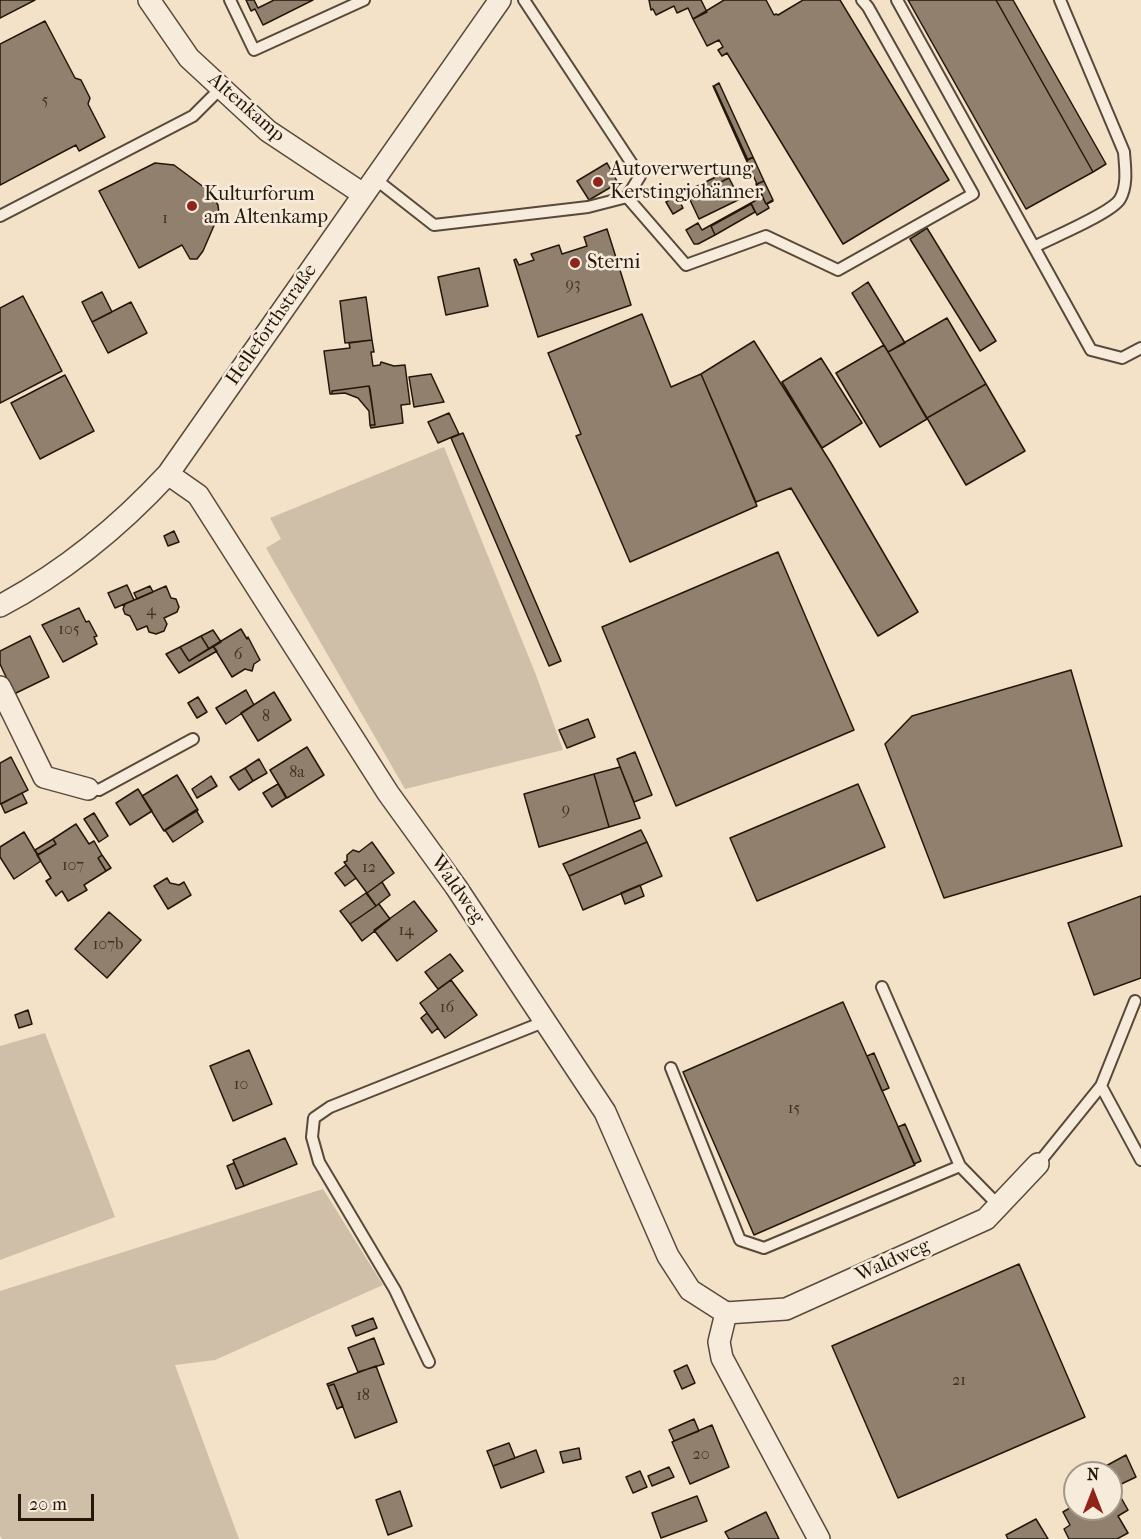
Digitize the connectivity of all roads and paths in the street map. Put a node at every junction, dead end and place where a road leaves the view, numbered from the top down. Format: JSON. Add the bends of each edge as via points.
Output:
{"nodes":[{"id":1,"x":148,"y":0,"type":"edge"},
{"id":2,"x":230,"y":0,"type":"edge"},
{"id":3,"x":364,"y":0,"type":"edge"},
{"id":4,"x":500,"y":0,"type":"edge"},
{"id":5,"x":524,"y":0,"type":"edge"},
{"id":6,"x":862,"y":0,"type":"edge"},
{"id":7,"x":897,"y":0,"type":"edge"},
{"id":8,"x":1060,"y":0,"type":"edge"},
{"id":9,"x":221,"y":88,"type":"junction"},
{"id":10,"x":369,"y":186,"type":"junction"},
{"id":11,"x":627,"y":196,"type":"junction"},
{"id":12,"x":0,"y":216,"type":"edge"},
{"id":13,"x":1034,"y":247,"type":"junction"},
{"id":14,"x":1141,"y":348,"type":"edge"},
{"id":15,"x":168,"y":474,"type":"junction"},
{"id":16,"x":0,"y":606,"type":"edge"},
{"id":17,"x":0,"y":687,"type":"edge"},
{"id":18,"x":193,"y":739,"type":"dead end"},
{"id":19,"x":88,"y":789,"type":"joint"},
{"id":20,"x":882,"y":987,"type":"dead end"},
{"id":21,"x":1135,"y":1001,"type":"dead end"},
{"id":22,"x":546,"y":1022,"type":"junction"},
{"id":23,"x":671,"y":1068,"type":"dead end"},
{"id":24,"x":1101,"y":1086,"type":"junction"},
{"id":25,"x":1141,"y":1160,"type":"edge"},
{"id":26,"x":1038,"y":1164,"type":"joint"},
{"id":27,"x":960,"y":1166,"type":"junction"},
{"id":28,"x":999,"y":1206,"type":"junction"},
{"id":29,"x":726,"y":1313,"type":"junction"},
{"id":30,"x":429,"y":1362,"type":"dead end"},
{"id":31,"x":819,"y":1539,"type":"edge"}],
"edges":[{"from":1,"to":9,"type":"street","name":"Altenkamp","via":[[189,58]]},
{"from":2,"to":3,"type":"lane","via":[[254,50]]},
{"from":4,"to":10,"type":"street","name":"Helleforthstraße"},
{"from":5,"to":11,"type":"lane","via":[[640,176]]},
{"from":6,"to":11,"type":"lane","via":[[973,194],[838,270],[766,236],[686,266]]},
{"from":7,"to":13,"type":"lane"},
{"from":8,"to":13,"type":"lane","via":[[1124,152],[1126,177],[1120,200],[1109,210]]},
{"from":9,"to":10,"type":"street","name":"Altenkamp","via":[[268,131]]},
{"from":9,"to":12,"type":"lane","via":[[193,116]]},
{"from":10,"to":11,"type":"lane","via":[[434,225],[588,207]]},
{"from":10,"to":15,"type":"street","name":"Helleforthstraße"},
{"from":13,"to":14,"type":"lane","via":[[1091,350],[1122,358]]},
{"from":15,"to":16,"type":"street","name":"Helleforthstraße","via":[[135,510],[77,558]]},
{"from":15,"to":22,"type":"street","name":"Waldweg","via":[[198,495],[388,793]]},
{"from":17,"to":19,"type":"street","via":[[44,777]]},
{"from":18,"to":19,"type":"lane","via":[[99,790]]},
{"from":20,"to":27,"type":"lane"},
{"from":21,"to":24,"type":"lane"},
{"from":22,"to":29,"type":"street","name":"Waldweg","via":[[605,1112],[668,1256],[690,1290]]},
{"from":22,"to":30,"type":"lane","via":[[330,1107],[314,1118],[312,1137],[319,1162],[395,1290]]},
{"from":23,"to":27,"type":"lane","via":[[740,1240],[764,1248]]},
{"from":24,"to":25,"type":"lane"},
{"from":24,"to":26,"type":"lane"},
{"from":26,"to":28,"type":"street","name":"Waldweg"},
{"from":27,"to":28,"type":"lane"},
{"from":28,"to":29,"type":"street","name":"Waldweg","via":[[986,1219],[786,1309]]},
{"from":29,"to":31,"type":"street","via":[[719,1342],[722,1358]]}]}
